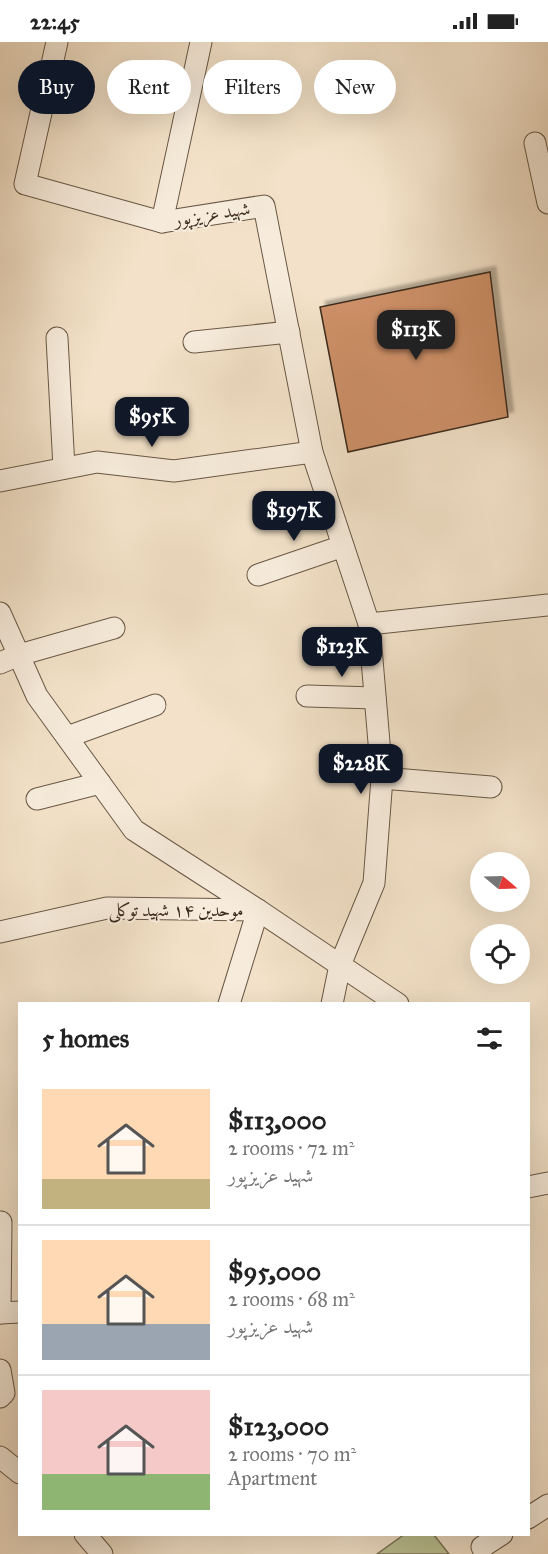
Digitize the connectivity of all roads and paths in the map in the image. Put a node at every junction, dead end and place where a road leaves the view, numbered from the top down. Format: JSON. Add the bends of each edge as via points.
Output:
{"nodes":[{"id":1,"x":57,"y":42,"type":"edge"},
{"id":2,"x":201,"y":42,"type":"edge"},
{"id":3,"x":535,"y":143,"type":"dead end"},
{"id":4,"x":548,"y":203,"type":"edge"},
{"id":5,"x":162,"y":222,"type":"junction"},
{"id":6,"x":289,"y":332,"type":"junction"},
{"id":7,"x":57,"y":338,"type":"dead end"},
{"id":8,"x":194,"y":342,"type":"dead end"},
{"id":9,"x":312,"y":452,"type":"junction"},
{"id":10,"x":64,"y":468,"type":"junction"},
{"id":11,"x":0,"y":481,"type":"edge"},
{"id":12,"x":343,"y":546,"type":"junction"},
{"id":13,"x":258,"y":575,"type":"dead end"},
{"id":14,"x":548,"y":605,"type":"edge"},
{"id":15,"x":0,"y":613,"type":"edge"},
{"id":16,"x":369,"y":624,"type":"junction"},
{"id":17,"x":114,"y":627,"type":"dead end"},
{"id":18,"x":9,"y":659,"type":"edge"},
{"id":19,"x":307,"y":696,"type":"dead end"},
{"id":20,"x":375,"y":698,"type":"junction"},
{"id":21,"x":155,"y":705,"type":"dead end"},
{"id":22,"x":66,"y":737,"type":"junction"},
{"id":23,"x":382,"y":778,"type":"junction"},
{"id":24,"x":100,"y":783,"type":"junction"},
{"id":25,"x":491,"y":787,"type":"dead end"},
{"id":26,"x":37,"y":799,"type":"dead end"},
{"id":27,"x":258,"y":910,"type":"junction"},
{"id":28,"x":0,"y":932,"type":"edge"},
{"id":29,"x":340,"y":965,"type":"junction"},
{"id":30,"x":231,"y":1002,"type":"edge"},
{"id":31,"x":332,"y":1002,"type":"edge"},
{"id":32,"x":395,"y":1002,"type":"edge"},
{"id":33,"x":548,"y":1183,"type":"edge"},
{"id":34,"x":530,"y":1187,"type":"edge"},
{"id":35,"x":1,"y":1222,"type":"edge"},
{"id":36,"x":18,"y":1312,"type":"edge"},
{"id":37,"x":0,"y":1313,"type":"edge"},
{"id":38,"x":0,"y":1370,"type":"edge"},
{"id":39,"x":0,"y":1397,"type":"edge"},
{"id":40,"x":0,"y":1456,"type":"edge"},
{"id":41,"x":18,"y":1471,"type":"edge"},
{"id":42,"x":548,"y":1505,"type":"edge"},
{"id":43,"x":530,"y":1517,"type":"edge"},
{"id":44,"x":87,"y":1536,"type":"edge"},
{"id":45,"x":498,"y":1536,"type":"edge"},
{"id":46,"x":482,"y":1545,"type":"edge"},
{"id":47,"x":102,"y":1554,"type":"edge"}],
"edges":[{"from":1,"to":5,"type":"street","name":"شهید عزیزپور","via":[[25,184]]},
{"from":2,"to":5,"type":"street"},
{"from":3,"to":4,"type":"street"},
{"from":5,"to":6,"type":"street","name":"شهید عزیزپور","via":[[264,206]]},
{"from":6,"to":8,"type":"street"},
{"from":6,"to":9,"type":"street","name":"شهید عزیزپور"},
{"from":7,"to":10,"type":"street"},
{"from":9,"to":10,"type":"street","via":[[174,471],[97,462]]},
{"from":9,"to":12,"type":"street","name":"شهید عزیزپور"},
{"from":10,"to":11,"type":"street"},
{"from":12,"to":13,"type":"street"},
{"from":12,"to":16,"type":"street","name":"شهید عزیزپور"},
{"from":14,"to":16,"type":"street"},
{"from":15,"to":18,"type":"street"},
{"from":16,"to":20,"type":"street","name":"شهید عزیزپور"},
{"from":17,"to":18,"type":"street"},
{"from":18,"to":22,"type":"street"},
{"from":19,"to":20,"type":"street"},
{"from":20,"to":23,"type":"street","name":"شهید عزیزپور"},
{"from":21,"to":22,"type":"street"},
{"from":22,"to":24,"type":"street"},
{"from":23,"to":25,"type":"street"},
{"from":23,"to":29,"type":"street","name":"شهید عزیزپور","via":[[374,884]]},
{"from":24,"to":26,"type":"street"},
{"from":24,"to":27,"type":"street","via":[[134,830]]},
{"from":27,"to":28,"type":"street","name":"موحدین ۱۴ شهید توکلی","via":[[108,909]]},
{"from":27,"to":29,"type":"street","name":"موحدین ۱۴ شهید توکلی"},
{"from":27,"to":30,"type":"street"},
{"from":29,"to":31,"type":"street","name":"شهید عزیزپور"},
{"from":29,"to":32,"type":"street","name":"موحدین ۱۴ شهید توکلی"},
{"from":33,"to":34,"type":"street"},
{"from":35,"to":37,"type":"street"},
{"from":36,"to":37,"type":"street"},
{"from":38,"to":39,"type":"street","via":[[4,1393]]},
{"from":40,"to":41,"type":"street"},
{"from":42,"to":43,"type":"street"},
{"from":44,"to":47,"type":"street"},
{"from":45,"to":46,"type":"street"}]}
